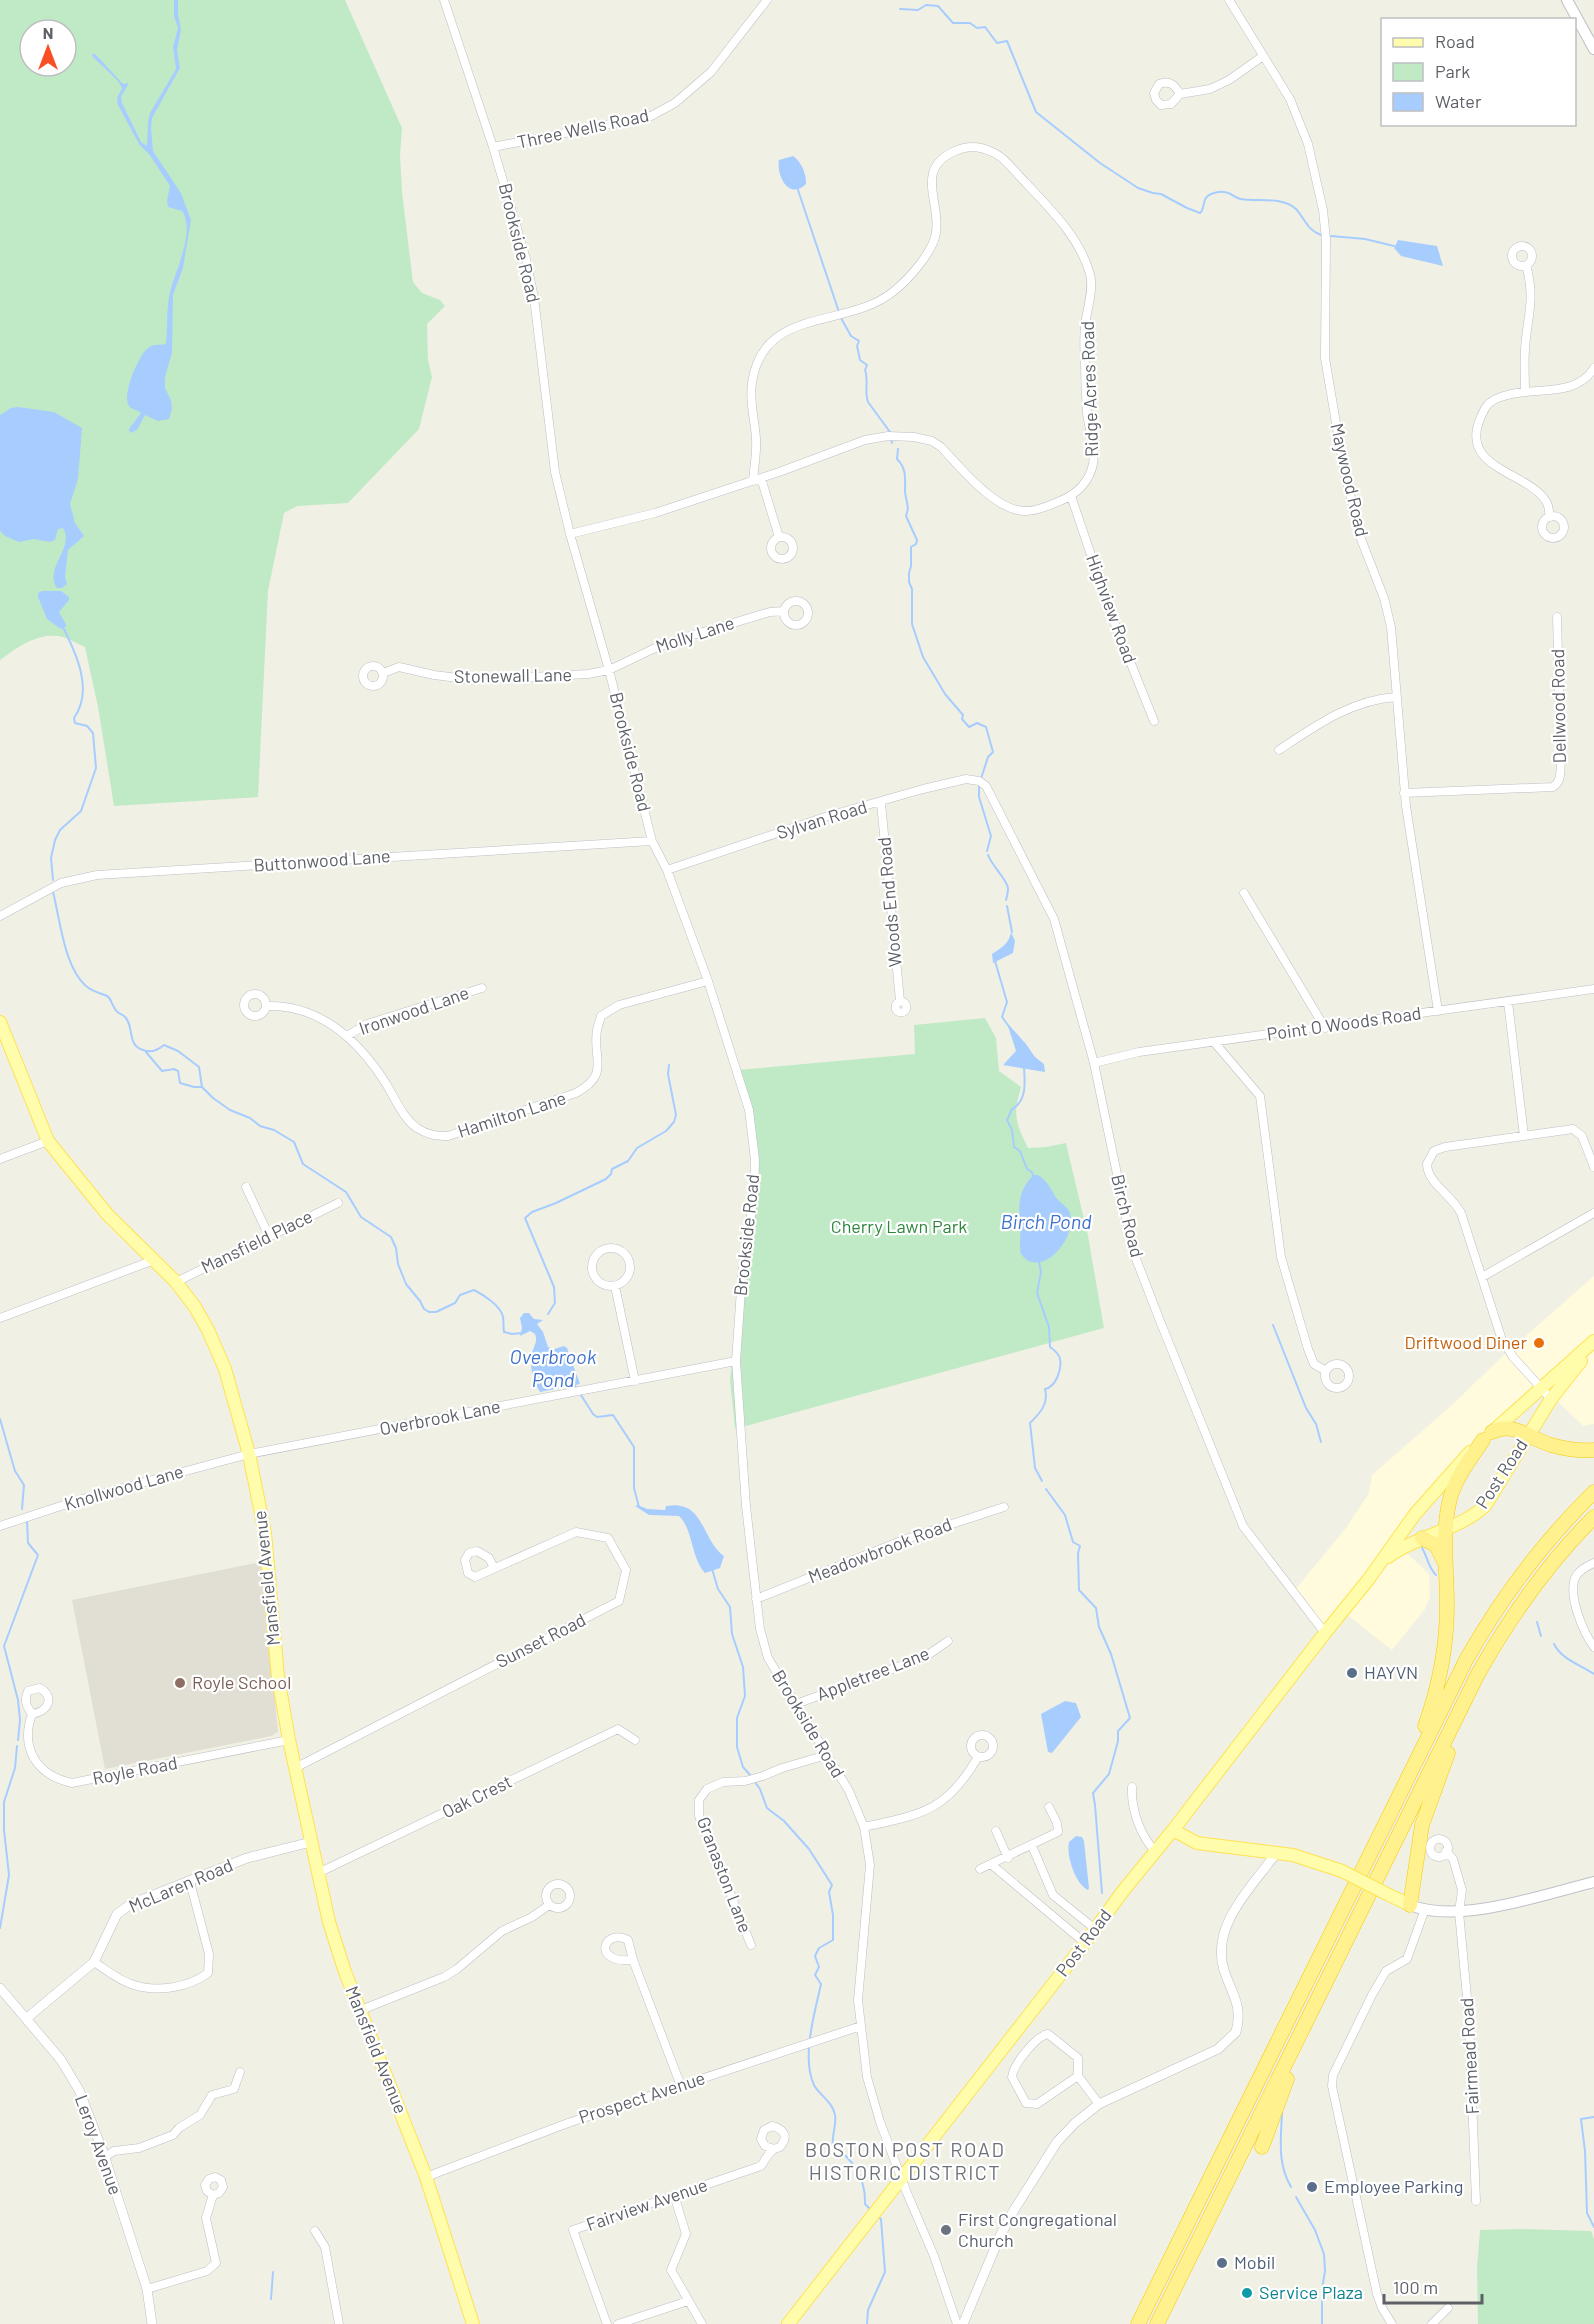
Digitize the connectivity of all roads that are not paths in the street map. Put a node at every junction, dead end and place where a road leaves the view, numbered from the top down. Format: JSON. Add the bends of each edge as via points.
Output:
{"nodes":[{"id":1,"x":444,"y":0,"type":"edge"},
{"id":2,"x":767,"y":0,"type":"edge"},
{"id":3,"x":1228,"y":0,"type":"edge"},
{"id":4,"x":1567,"y":0,"type":"edge"},
{"id":5,"x":1594,"y":49,"type":"edge"},
{"id":6,"x":1263,"y":56,"type":"junction"},
{"id":7,"x":1180,"y":94,"type":"dead end"},
{"id":8,"x":494,"y":147,"type":"junction"},
{"id":9,"x":1526,"y":265,"type":"dead end"},
{"id":10,"x":1594,"y":369,"type":"edge"},
{"id":11,"x":1525,"y":392,"type":"junction"},
{"id":12,"x":761,"y":478,"type":"junction"},
{"id":13,"x":753,"y":481,"type":"junction"},
{"id":14,"x":1071,"y":496,"type":"junction"},
{"id":15,"x":1550,"y":517,"type":"dead end"},
{"id":16,"x":570,"y":534,"type":"junction"},
{"id":17,"x":779,"y":537,"type":"dead end"},
{"id":18,"x":784,"y":611,"type":"dead end"},
{"id":19,"x":1557,"y":617,"type":"dead end"},
{"id":20,"x":609,"y":670,"type":"junction"},
{"id":21,"x":383,"y":673,"type":"dead end"},
{"id":22,"x":1396,"y":697,"type":"junction"},
{"id":23,"x":1154,"y":721,"type":"dead end"},
{"id":24,"x":1279,"y":750,"type":"dead end"},
{"id":25,"x":981,"y":782,"type":"joint"},
{"id":26,"x":1404,"y":793,"type":"junction"},
{"id":27,"x":881,"y":802,"type":"junction"},
{"id":28,"x":652,"y":841,"type":"junction"},
{"id":29,"x":667,"y":870,"type":"junction"},
{"id":30,"x":1244,"y":893,"type":"dead end"},
{"id":31,"x":0,"y":916,"type":"edge"},
{"id":32,"x":708,"y":981,"type":"junction"},
{"id":33,"x":482,"y":988,"type":"dead end"},
{"id":34,"x":1594,"y":989,"type":"edge"},
{"id":35,"x":900,"y":1001,"type":"dead end"},
{"id":36,"x":1508,"y":1002,"type":"junction"},
{"id":37,"x":266,"y":1006,"type":"dead end"},
{"id":38,"x":1438,"y":1011,"type":"junction"},
{"id":39,"x":0,"y":1022,"type":"edge"},
{"id":40,"x":1324,"y":1028,"type":"junction"},
{"id":41,"x":347,"y":1036,"type":"junction"},
{"id":42,"x":1214,"y":1042,"type":"junction"},
{"id":43,"x":1094,"y":1063,"type":"junction"},
{"id":44,"x":1524,"y":1136,"type":"junction"},
{"id":45,"x":48,"y":1141,"type":"junction"},
{"id":46,"x":0,"y":1159,"type":"edge"},
{"id":47,"x":1594,"y":1167,"type":"edge"},
{"id":48,"x":246,"y":1187,"type":"dead end"},
{"id":49,"x":338,"y":1203,"type":"dead end"},
{"id":50,"x":1594,"y":1213,"type":"edge"},
{"id":51,"x":269,"y":1236,"type":"junction"},
{"id":52,"x":154,"y":1260,"type":"junction"},
{"id":53,"x":1482,"y":1277,"type":"junction"},
{"id":54,"x":176,"y":1282,"type":"junction"},
{"id":55,"x":615,"y":1286,"type":"junction"},
{"id":56,"x":0,"y":1318,"type":"edge"},
{"id":57,"x":1594,"y":1341,"type":"edge"},
{"id":58,"x":1594,"y":1347,"type":"edge"},
{"id":59,"x":736,"y":1361,"type":"junction"},
{"id":60,"x":1326,"y":1371,"type":"dead end"},
{"id":61,"x":635,"y":1381,"type":"junction"},
{"id":62,"x":1541,"y":1388,"type":"junction"},
{"id":63,"x":1551,"y":1399,"type":"junction"},
{"id":64,"x":1488,"y":1436,"type":"junction"},
{"id":65,"x":1527,"y":1436,"type":"junction"},
{"id":66,"x":1594,"y":1450,"type":"edge"},
{"id":67,"x":249,"y":1454,"type":"junction"},
{"id":68,"x":1594,"y":1492,"type":"edge"},
{"id":69,"x":1004,"y":1507,"type":"dead end"},
{"id":70,"x":1594,"y":1516,"type":"edge"},
{"id":71,"x":0,"y":1526,"type":"edge"},
{"id":72,"x":1594,"y":1526,"type":"edge"},
{"id":73,"x":1446,"y":1530,"type":"junction"},
{"id":74,"x":1422,"y":1538,"type":"junction"},
{"id":75,"x":1380,"y":1563,"type":"junction"},
{"id":76,"x":1594,"y":1563,"type":"edge"},
{"id":77,"x":494,"y":1568,"type":"dead end"},
{"id":78,"x":1447,"y":1569,"type":"junction"},
{"id":79,"x":1542,"y":1576,"type":"junction"},
{"id":80,"x":756,"y":1599,"type":"junction"},
{"id":81,"x":1324,"y":1633,"type":"junction"},
{"id":82,"x":948,"y":1641,"type":"dead end"},
{"id":83,"x":1594,"y":1647,"type":"edge"},
{"id":84,"x":1489,"y":1654,"type":"junction"},
{"id":85,"x":796,"y":1704,"type":"junction"},
{"id":86,"x":32,"y":1714,"type":"dead end"},
{"id":87,"x":289,"y":1740,"type":"junction"},
{"id":88,"x":635,"y":1740,"type":"dead end"},
{"id":89,"x":827,"y":1755,"type":"junction"},
{"id":90,"x":978,"y":1757,"type":"dead end"},
{"id":91,"x":295,"y":1768,"type":"junction"},
{"id":92,"x":1132,"y":1787,"type":"dead end"},
{"id":93,"x":1401,"y":1790,"type":"junction"},
{"id":94,"x":1049,"y":1807,"type":"dead end"},
{"id":95,"x":864,"y":1827,"type":"junction"},
{"id":96,"x":1173,"y":1830,"type":"junction"},
{"id":97,"x":996,"y":1831,"type":"dead end"},
{"id":98,"x":311,"y":1842,"type":"junction"},
{"id":99,"x":1032,"y":1846,"type":"junction"},
{"id":100,"x":1446,"y":1851,"type":"dead end"},
{"id":101,"x":1156,"y":1852,"type":"junction"},
{"id":102,"x":1277,"y":1852,"type":"junction"},
{"id":103,"x":1008,"y":1858,"type":"junction"},
{"id":104,"x":992,"y":1865,"type":"junction"},
{"id":105,"x":980,"y":1869,"type":"dead end"},
{"id":106,"x":318,"y":1873,"type":"junction"},
{"id":107,"x":190,"y":1882,"type":"junction"},
{"id":108,"x":1594,"y":1882,"type":"edge"},
{"id":109,"x":1060,"y":1901,"type":"junction"},
{"id":110,"x":549,"y":1905,"type":"dead end"},
{"id":111,"x":1410,"y":1905,"type":"junction"},
{"id":112,"x":1425,"y":1910,"type":"junction"},
{"id":113,"x":1459,"y":1911,"type":"junction"},
{"id":114,"x":1050,"y":1914,"type":"junction"},
{"id":115,"x":1095,"y":1929,"type":"junction"},
{"id":116,"x":1085,"y":1943,"type":"junction"},
{"id":117,"x":751,"y":1945,"type":"dead end"},
{"id":118,"x":1341,"y":1951,"type":"junction"},
{"id":119,"x":633,"y":1960,"type":"dead end"},
{"id":120,"x":94,"y":1962,"type":"junction"},
{"id":121,"x":0,"y":1988,"type":"edge"},
{"id":122,"x":361,"y":2010,"type":"junction"},
{"id":123,"x":27,"y":2018,"type":"junction"},
{"id":124,"x":861,"y":2026,"type":"junction"},
{"id":125,"x":240,"y":2072,"type":"dead end"},
{"id":126,"x":1078,"y":2076,"type":"junction"},
{"id":127,"x":681,"y":2086,"type":"junction"},
{"id":128,"x":1099,"y":2104,"type":"junction"},
{"id":129,"x":1262,"y":2147,"type":"dead end"},
{"id":130,"x":774,"y":2149,"type":"dead end"},
{"id":131,"x":105,"y":2157,"type":"junction"},
{"id":132,"x":426,"y":2177,"type":"junction"},
{"id":133,"x":901,"y":2178,"type":"junction"},
{"id":134,"x":213,"y":2194,"type":"dead end"},
{"id":135,"x":674,"y":2195,"type":"junction"},
{"id":136,"x":1476,"y":2201,"type":"dead end"},
{"id":137,"x":315,"y":2231,"type":"dead end"},
{"id":138,"x":147,"y":2289,"type":"junction"},
{"id":139,"x":688,"y":2301,"type":"junction"},
{"id":140,"x":1448,"y":2308,"type":"dead end"},
{"id":141,"x":152,"y":2324,"type":"edge"},
{"id":142,"x":339,"y":2324,"type":"edge"},
{"id":143,"x":473,"y":2324,"type":"edge"},
{"id":144,"x":607,"y":2324,"type":"edge"},
{"id":145,"x":618,"y":2324,"type":"edge"},
{"id":146,"x":702,"y":2324,"type":"edge"},
{"id":147,"x":788,"y":2324,"type":"edge"},
{"id":148,"x":957,"y":2324,"type":"edge"},
{"id":149,"x":963,"y":2324,"type":"edge"},
{"id":150,"x":969,"y":2324,"type":"edge"},
{"id":151,"x":1138,"y":2324,"type":"edge"},
{"id":152,"x":1157,"y":2324,"type":"edge"},
{"id":153,"x":1392,"y":2324,"type":"edge"},
{"id":154,"x":1432,"y":2324,"type":"edge"}],
"edges":[{"from":1,"to":8,"type":"street","name":"Brookside Road"},
{"from":2,"to":8,"type":"street","name":"Three Wells Road","via":[[711,72],[675,103],[651,116]]},
{"from":3,"to":6,"type":"street","name":"Maywood Road"},
{"from":4,"to":5,"type":"main road"},
{"from":6,"to":7,"type":"street","via":[[1210,89]]},
{"from":6,"to":22,"type":"street","name":"Maywood Road","via":[[1290,99],[1308,144],[1318,184],[1326,239],[1325,358],[1353,511],[1389,614]]},
{"from":8,"to":16,"type":"street","name":"Brookside Road","via":[[526,259],[538,326],[550,446]]},
{"from":9,"to":11,"type":"street","via":[[1532,303],[1525,347]]},
{"from":10,"to":11,"type":"street","via":[[1579,382],[1562,388]]},
{"from":11,"to":15,"type":"street","via":[[1486,404],[1478,425],[1478,441],[1483,454],[1496,468],[1537,491],[1547,503]]},
{"from":12,"to":13,"type":"street","name":"Ridge Acres Road"},
{"from":12,"to":14,"type":"street","name":"Ridge Acres Road","via":[[853,444],[890,436],[914,436],[941,447],[993,498],[1018,510],[1035,510]]},
{"from":12,"to":17,"type":"street"},
{"from":13,"to":14,"type":"street","name":"Ridge Acres Road","via":[[756,442],[752,386],[761,356],[782,332],[887,297],[914,271],[936,233],[932,171],[950,153],[982,148],[998,155],[1057,215],[1090,273],[1085,361],[1094,462],[1087,481]]},
{"from":13,"to":16,"type":"street","name":"Ridge Acres Road","via":[[655,513]]},
{"from":14,"to":23,"type":"street","name":"Highview Road","via":[[1111,614]]},
{"from":16,"to":20,"type":"street","name":"Brookside Road"},
{"from":18,"to":20,"type":"street","name":"Molly Lane","via":[[683,638]]},
{"from":19,"to":26,"type":"street","name":"Dellwood Road","via":[[1561,752],[1560,779],[1556,785]]},
{"from":20,"to":21,"type":"street","name":"Stonewall Lane","via":[[561,677],[474,680],[399,667]]},
{"from":20,"to":28,"type":"street","name":"Brookside Road"},
{"from":22,"to":24,"type":"street","via":[[1344,710]]},
{"from":22,"to":26,"type":"street","name":"Maywood Road"},
{"from":25,"to":27,"type":"street","name":"Sylvan Road","via":[[958,781]]},
{"from":25,"to":43,"type":"street","name":"Birch Road","via":[[991,793],[1054,919]]},
{"from":26,"to":38,"type":"street","name":"Maywood Road"},
{"from":27,"to":29,"type":"street","name":"Sylvan Road"},
{"from":27,"to":35,"type":"street","name":"Woods End Road"},
{"from":28,"to":29,"type":"street","name":"Brookside Road"},
{"from":28,"to":31,"type":"street","name":"Buttonwood Lane","via":[[98,875],[61,883]]},
{"from":29,"to":32,"type":"street","name":"Brookside Road"},
{"from":30,"to":40,"type":"street"},
{"from":32,"to":41,"type":"street","name":"Hamilton Lane","via":[[619,1005],[601,1016],[596,1031],[600,1066],[595,1079],[576,1093],[448,1136],[432,1136],[411,1122],[371,1063]]},
{"from":32,"to":59,"type":"street","name":"Brookside Road","via":[[745,1090],[755,1160]]},
{"from":33,"to":41,"type":"street","name":"Ironwood Lane","via":[[367,1024]]},
{"from":34,"to":36,"type":"street","name":"Point O Woods Road"},
{"from":36,"to":38,"type":"street","name":"Point O Woods Road"},
{"from":36,"to":44,"type":"street"},
{"from":37,"to":41,"type":"street","name":"Hamilton Lane","via":[[307,1012]]},
{"from":38,"to":40,"type":"street","name":"Point O Woods Road"},
{"from":39,"to":45,"type":"main road","name":"Mansfield Avenue"},
{"from":40,"to":42,"type":"street","name":"Point O Woods Road"},
{"from":42,"to":43,"type":"street","name":"Point O Woods Road","via":[[1139,1052]]},
{"from":42,"to":60,"type":"street","via":[[1260,1096],[1281,1257],[1308,1349],[1314,1364]]},
{"from":43,"to":81,"type":"street","name":"Birch Road","via":[[1133,1251],[1160,1321],[1243,1526]]},
{"from":44,"to":47,"type":"street","via":[[1577,1130]]},
{"from":44,"to":53,"type":"street","via":[[1445,1147],[1434,1151],[1428,1160],[1429,1176],[1454,1199],[1461,1213]]},
{"from":45,"to":46,"type":"street"},
{"from":45,"to":52,"type":"main road","name":"Mansfield Avenue","via":[[107,1214]]},
{"from":48,"to":51,"type":"street"},
{"from":49,"to":51,"type":"street","name":"Mansfield Place"},
{"from":50,"to":53,"type":"street"},
{"from":51,"to":54,"type":"street","name":"Mansfield Place"},
{"from":52,"to":54,"type":"main road","name":"Mansfield Avenue"},
{"from":52,"to":56,"type":"street"},
{"from":53,"to":62,"type":"street","via":[[1502,1340]]},
{"from":54,"to":67,"type":"main road","name":"Mansfield Avenue","via":[[208,1330],[225,1369]]},
{"from":55,"to":55,"type":"street","via":[[625,1280],[629,1263],[618,1249],[606,1249],[596,1255],[592,1271],[598,1281]]},
{"from":55,"to":61,"type":"street"},
{"from":57,"to":62,"type":"main road","name":"Post Road"},
{"from":58,"to":63,"type":"main road","name":"Post Road"},
{"from":59,"to":61,"type":"street","name":"Overbrook Lane"},
{"from":59,"to":80,"type":"street","name":"Brookside Road"},
{"from":61,"to":67,"type":"street","name":"Overbrook Lane"},
{"from":62,"to":63,"type":"street"},
{"from":62,"to":64,"type":"main road","name":"Post Road"},
{"from":63,"to":65,"type":"main road","name":"Post Road"},
{"from":64,"to":65,"type":"highway","via":[[1507,1428]]},
{"from":64,"to":73,"type":"highway","via":[[1457,1480]]},
{"from":64,"to":75,"type":"main road","name":"Post Road","via":[[1429,1496]]},
{"from":65,"to":66,"type":"highway","via":[[1561,1448]]},
{"from":65,"to":73,"type":"main road","name":"Post Road","via":[[1485,1506],[1472,1518]]},
{"from":67,"to":71,"type":"street","name":"Knollwood Lane","via":[[82,1499]]},
{"from":67,"to":87,"type":"main road","name":"Mansfield Avenue","via":[[265,1533],[278,1677]]},
{"from":68,"to":93,"type":"highway","via":[[1539,1553],[1491,1619]]},
{"from":69,"to":80,"type":"street","name":"Meadowbrook Road","via":[[906,1539]]},
{"from":70,"to":79,"type":"highway"},
{"from":72,"to":79,"type":"highway"},
{"from":73,"to":74,"type":"main road","name":"Post Road"},
{"from":73,"to":78,"type":"highway"},
{"from":74,"to":75,"type":"main road","name":"Post Road"},
{"from":74,"to":78,"type":"highway","via":[[1436,1545]]},
{"from":75,"to":81,"type":"main road","name":"Post Road"},
{"from":76,"to":83,"type":"street","via":[[1581,1571],[1574,1585],[1582,1629]]},
{"from":77,"to":91,"type":"street","name":"Sunset Road","via":[[576,1532],[608,1538],[626,1570],[619,1601]]},
{"from":78,"to":93,"type":"highway","via":[[1447,1620],[1441,1670]]},
{"from":79,"to":84,"type":"highway"},
{"from":80,"to":85,"type":"street","name":"Brookside Road","via":[[768,1658]]},
{"from":81,"to":96,"type":"main road","name":"Post Road"},
{"from":82,"to":85,"type":"street","name":"Appletree Lane","via":[[925,1657]]},
{"from":84,"to":111,"type":"highway","via":[[1431,1797]]},
{"from":84,"to":118,"type":"highway"},
{"from":85,"to":89,"type":"street","name":"Brookside Road"},
{"from":86,"to":87,"type":"street","name":"Royle Road","via":[[26,1730],[30,1751],[44,1770],[72,1783]]},
{"from":87,"to":91,"type":"main road","name":"Mansfield Avenue"},
{"from":88,"to":106,"type":"street","name":"Oak Crest","via":[[618,1729]]},
{"from":89,"to":95,"type":"street","name":"Brookside Road","via":[[849,1791]]},
{"from":89,"to":117,"type":"street","name":"Granaston Lane","via":[[745,1781],[723,1782],[707,1789],[699,1800],[699,1816]]},
{"from":90,"to":95,"type":"street","via":[[958,1787],[935,1806]]},
{"from":91,"to":98,"type":"main road","name":"Mansfield Avenue"},
{"from":92,"to":101,"type":"street","via":[[1138,1820],[1148,1844]]},
{"from":93,"to":151,"type":"highway"},
{"from":94,"to":99,"type":"street","via":[[1058,1832]]},
{"from":95,"to":124,"type":"street","name":"Brookside Road","via":[[870,1865],[859,1977]]},
{"from":96,"to":101,"type":"main road","name":"Post Road"},
{"from":96,"to":102,"type":"main road","via":[[1197,1843]]},
{"from":97,"to":103,"type":"street"},
{"from":98,"to":106,"type":"main road","name":"Mansfield Avenue"},
{"from":98,"to":107,"type":"street","name":"McLaren Road","via":[[247,1858]]},
{"from":99,"to":103,"type":"street"},
{"from":99,"to":109,"type":"street","via":[[1053,1895]]},
{"from":100,"to":113,"type":"street","name":"Fairmead Road","via":[[1453,1859],[1461,1885]]},
{"from":101,"to":115,"type":"main road","name":"Post Road"},
{"from":102,"to":111,"type":"main road","bridge":true,"via":[[1308,1858]]},
{"from":102,"to":128,"type":"street","via":[[1233,1913],[1222,1939],[1223,1967],[1239,2006],[1236,2032],[1218,2049]]},
{"from":103,"to":104,"type":"street"},
{"from":104,"to":105,"type":"street"},
{"from":104,"to":114,"type":"street"},
{"from":106,"to":122,"type":"main road","name":"Mansfield Avenue","via":[[334,1937]]},
{"from":107,"to":120,"type":"street","name":"McLaren Road","via":[[131,1904],[117,1914]]},
{"from":107,"to":120,"type":"street","via":[[209,1954],[208,1973],[187,1985],[150,1989],[130,1984]]},
{"from":108,"to":113,"type":"main road"},
{"from":109,"to":114,"type":"street"},
{"from":109,"to":115,"type":"street"},
{"from":110,"to":122,"type":"street","via":[[502,1931],[444,1977]]},
{"from":111,"to":112,"type":"main road"},
{"from":112,"to":113,"type":"main road"},
{"from":112,"to":153,"type":"street","via":[[1407,1959],[1386,1971],[1372,1995],[1333,2075],[1332,2086],[1377,2294]]},
{"from":113,"to":136,"type":"street","name":"Fairmead Road","via":[[1469,2019]]},
{"from":114,"to":116,"type":"street"},
{"from":115,"to":116,"type":"main road","name":"Post Road"},
{"from":116,"to":133,"type":"main road","name":"Post Road"},
{"from":118,"to":129,"type":"highway"},
{"from":118,"to":152,"type":"highway"},
{"from":119,"to":127,"type":"street"},
{"from":120,"to":123,"type":"street","name":"McLaren Road"},
{"from":121,"to":123,"type":"street","name":"Leroy Avenue"},
{"from":122,"to":132,"type":"main road","name":"Mansfield Avenue"},
{"from":123,"to":131,"type":"street","name":"Leroy Avenue","via":[[79,2090]]},
{"from":124,"to":127,"type":"street","name":"Prospect Avenue"},
{"from":124,"to":133,"type":"street","name":"Brookside Road","via":[[867,2077]]},
{"from":125,"to":131,"type":"street","via":[[234,2089],[212,2095],[200,2115],[173,2136],[139,2148],[114,2151]]},
{"from":126,"to":126,"type":"street","via":[[1078,2058],[1048,2034],[1038,2038],[1015,2067],[1012,2077],[1026,2103],[1031,2105]]},
{"from":126,"to":128,"type":"street"},
{"from":127,"to":132,"type":"street","name":"Prospect Avenue","via":[[568,2123]]},
{"from":128,"to":149,"type":"street","via":[[1057,2142],[1014,2210]]},
{"from":130,"to":135,"type":"street","name":"Fairview Avenue","via":[[760,2166]]},
{"from":131,"to":138,"type":"street","name":"Leroy Avenue"},
{"from":132,"to":143,"type":"main road","name":"Mansfield Avenue"},
{"from":133,"to":147,"type":"main road","name":"Post Road"},
{"from":133,"to":148,"type":"street","name":"Brookside Road","via":[[940,2270]]},
{"from":134,"to":138,"type":"street","via":[[206,2218],[216,2263],[207,2271]]},
{"from":135,"to":139,"type":"street","via":[[686,2234],[671,2270]]},
{"from":135,"to":144,"type":"street","name":"Fairview Avenue","via":[[573,2230]]},
{"from":137,"to":142,"type":"street","via":[[325,2247]]},
{"from":138,"to":141,"type":"street","name":"Leroy Avenue"},
{"from":139,"to":145,"type":"street"},
{"from":139,"to":146,"type":"street"},
{"from":140,"to":154,"type":"street"},
{"from":149,"to":150,"type":"street"}]}
